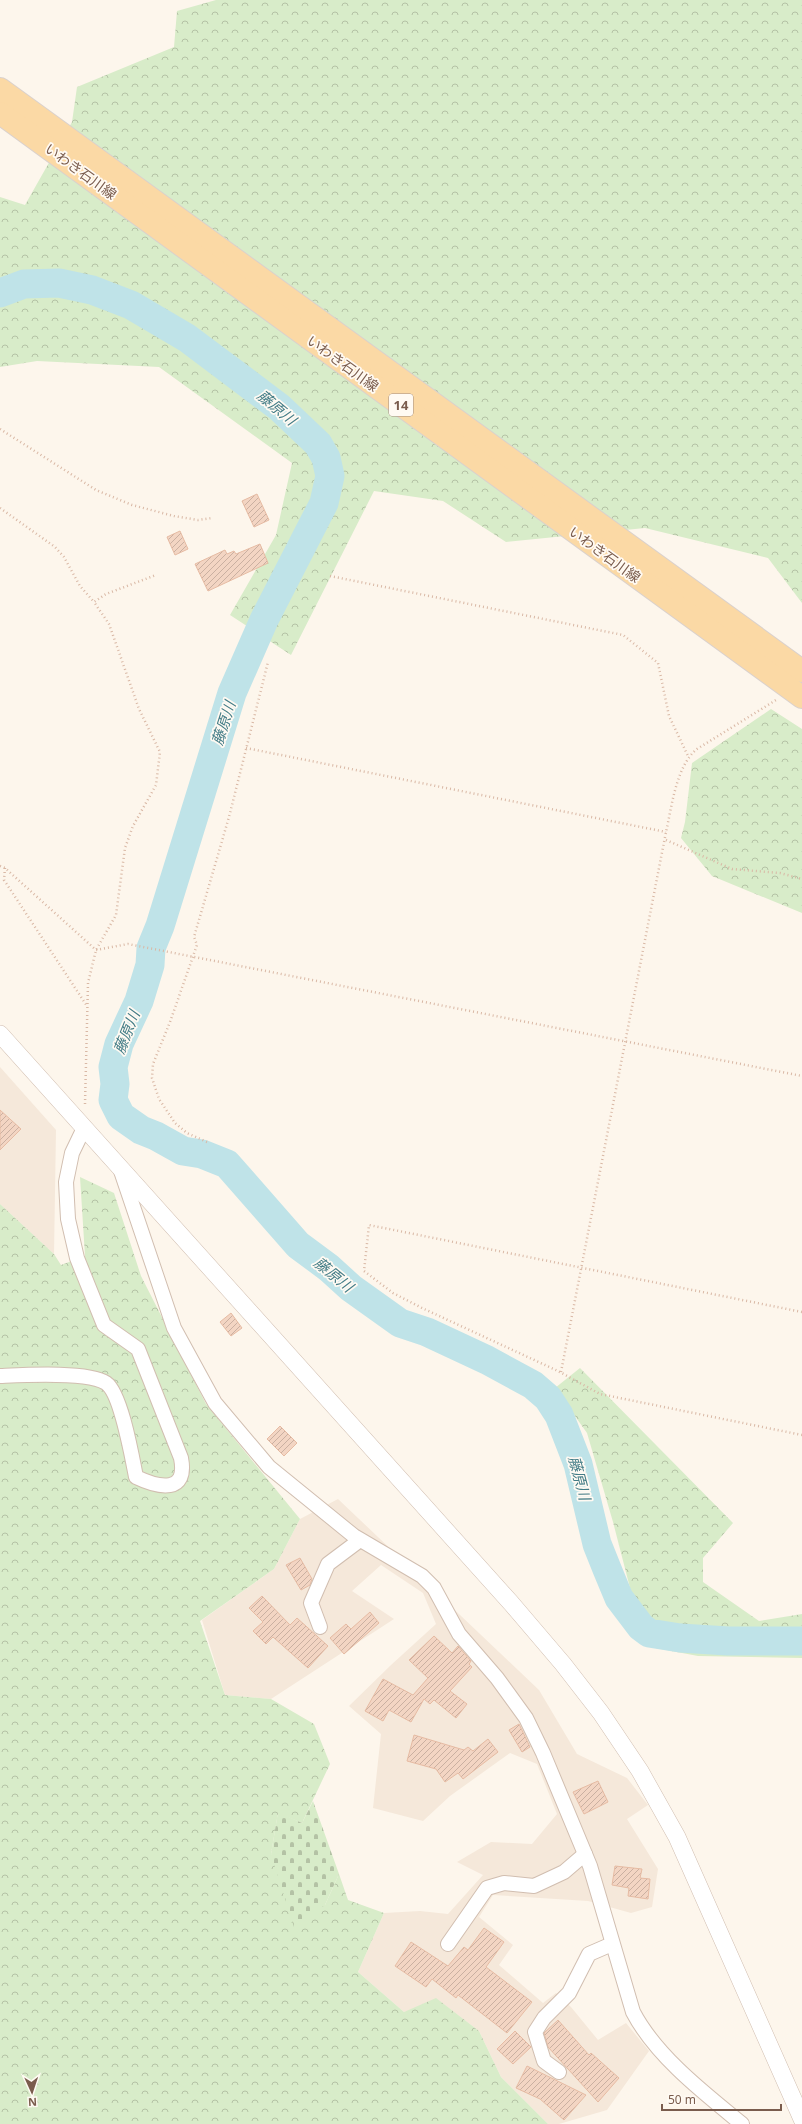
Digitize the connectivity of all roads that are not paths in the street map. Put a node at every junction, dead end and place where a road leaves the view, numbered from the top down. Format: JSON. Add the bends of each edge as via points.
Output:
{"nodes":[{"id":1,"x":0,"y":89,"type":"edge"},
{"id":2,"x":0,"y":113,"type":"edge"},
{"id":3,"x":799,"y":686,"type":"edge"},
{"id":4,"x":0,"y":1034,"type":"edge"},
{"id":5,"x":84,"y":1128,"type":"junction"},
{"id":6,"x":121,"y":1171,"type":"junction"},
{"id":7,"x":0,"y":1376,"type":"edge"},
{"id":8,"x":360,"y":1540,"type":"junction"},
{"id":9,"x":320,"y":1627,"type":"dead end"},
{"id":10,"x":585,"y":1854,"type":"junction"},
{"id":11,"x":448,"y":1944,"type":"dead end"},
{"id":12,"x":612,"y":1944,"type":"junction"},
{"id":13,"x":559,"y":2072,"type":"dead end"},
{"id":14,"x":802,"y":2120,"type":"edge"},
{"id":15,"x":742,"y":2124,"type":"edge"}],
"edges":[{"from":1,"to":3,"type":"main road","name":"いわき石川線","number":"14"},
{"from":2,"to":3,"type":"main road","name":"いわき石川線","number":"14"},
{"from":4,"to":5,"type":"street"},
{"from":5,"to":6,"type":"street"},
{"from":5,"to":7,"type":"street","via":[[72,1153],[66,1182],[68,1219],[77,1258],[104,1325],[138,1349],[181,1458],[184,1471],[179,1481],[168,1486],[151,1484],[136,1477],[123,1419],[115,1396],[106,1383],[86,1376]]},
{"from":6,"to":8,"type":"street","via":[[174,1328],[215,1403],[269,1467]]},
{"from":6,"to":14,"type":"street","via":[[511,1603],[601,1713],[640,1771],[677,1837]]},
{"from":8,"to":9,"type":"street","via":[[328,1564],[311,1603]]},
{"from":8,"to":10,"type":"street","via":[[422,1576],[434,1588],[459,1634],[497,1678],[526,1718]]},
{"from":10,"to":11,"type":"street","via":[[564,1872],[534,1886],[504,1883],[487,1888]]},
{"from":10,"to":12,"type":"street"},
{"from":12,"to":13,"type":"street","via":[[589,1954],[569,1993],[544,2018],[535,2032],[544,2061]]},
{"from":12,"to":15,"type":"street","via":[[633,2012],[642,2030],[712,2099]]}]}
